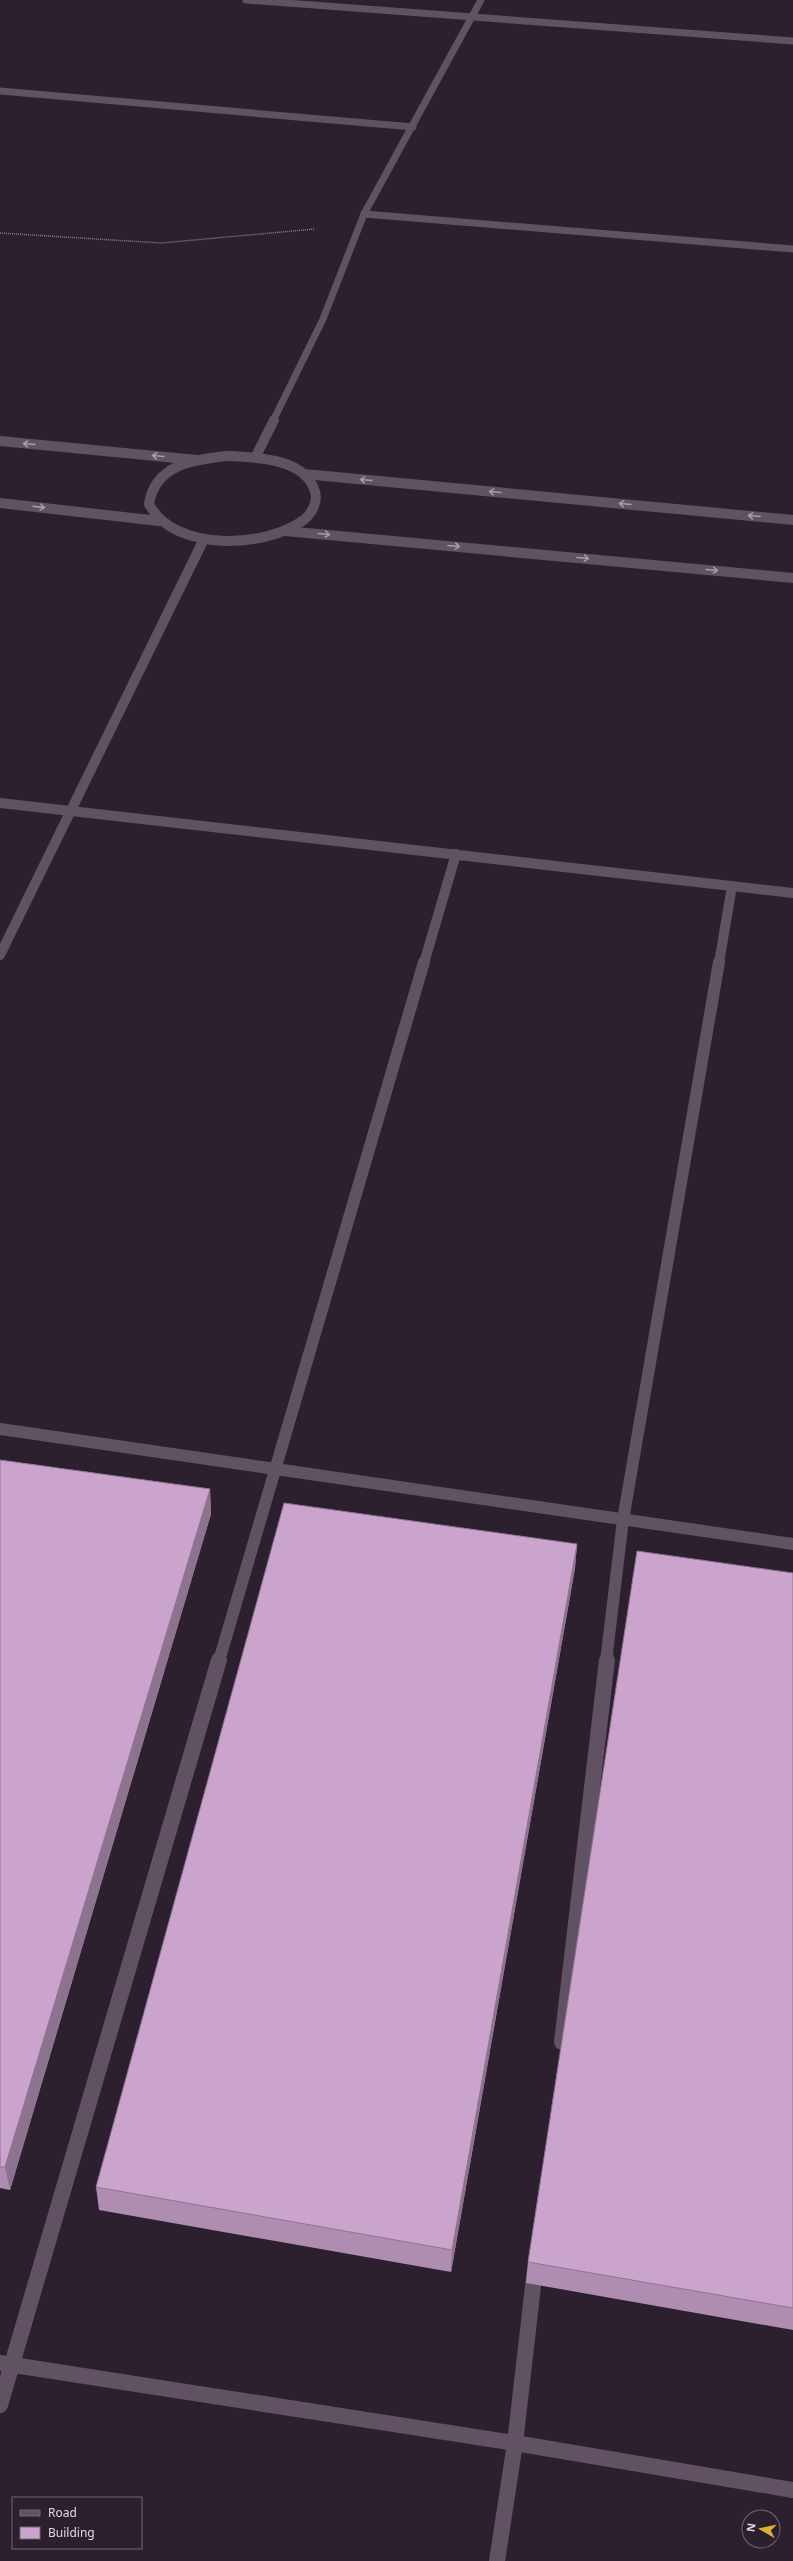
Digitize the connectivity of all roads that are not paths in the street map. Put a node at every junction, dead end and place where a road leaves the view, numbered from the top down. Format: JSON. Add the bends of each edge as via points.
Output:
{"nodes":[{"id":1,"x":246,"y":0,"type":"edge"},
{"id":2,"x":481,"y":0,"type":"edge"},
{"id":3,"x":471,"y":17,"type":"junction"},
{"id":4,"x":793,"y":41,"type":"edge"},
{"id":5,"x":0,"y":90,"type":"edge"},
{"id":6,"x":413,"y":127,"type":"junction"},
{"id":7,"x":364,"y":214,"type":"junction"},
{"id":8,"x":793,"y":249,"type":"edge"},
{"id":9,"x":0,"y":441,"type":"edge"},
{"id":10,"x":256,"y":456,"type":"junction"},
{"id":11,"x":197,"y":460,"type":"junction"},
{"id":12,"x":304,"y":474,"type":"junction"},
{"id":13,"x":0,"y":503,"type":"edge"},
{"id":14,"x":793,"y":520,"type":"edge"},
{"id":15,"x":159,"y":521,"type":"junction"},
{"id":16,"x":285,"y":531,"type":"junction"},
{"id":17,"x":204,"y":539,"type":"junction"},
{"id":18,"x":793,"y":578,"type":"edge"},
{"id":19,"x":0,"y":802,"type":"edge"},
{"id":20,"x":72,"y":811,"type":"junction"},
{"id":21,"x":456,"y":854,"type":"junction"},
{"id":22,"x":732,"y":886,"type":"junction"},
{"id":23,"x":793,"y":893,"type":"edge"},
{"id":24,"x":0,"y":955,"type":"edge"},
{"id":25,"x":0,"y":1429,"type":"edge"},
{"id":26,"x":275,"y":1469,"type":"junction"},
{"id":27,"x":624,"y":1520,"type":"junction"},
{"id":28,"x":793,"y":1544,"type":"edge"},
{"id":29,"x":560,"y":2056,"type":"edge"},
{"id":30,"x":537,"y":2254,"type":"edge"},
{"id":31,"x":6,"y":2365,"type":"edge"},
{"id":32,"x":0,"y":2405,"type":"edge"},
{"id":33,"x":515,"y":2443,"type":"junction"},
{"id":34,"x":793,"y":2490,"type":"edge"},
{"id":35,"x":497,"y":2561,"type":"edge"}],
"edges":[{"from":1,"to":3,"type":"street"},
{"from":2,"to":3,"type":"street"},
{"from":3,"to":4,"type":"street"},
{"from":3,"to":6,"type":"street"},
{"from":5,"to":6,"type":"street"},
{"from":6,"to":7,"type":"street"},
{"from":7,"to":8,"type":"street"},
{"from":7,"to":10,"type":"street","via":[[323,319]]},
{"from":11,"to":9,"type":"street","one_way":true},
{"from":10,"to":11,"type":"street","via":[[226,456]]},
{"from":10,"to":12,"type":"street","via":[[283,463]]},
{"from":11,"to":15,"type":"street","via":[[169,471],[152,487],[149,504]]},
{"from":14,"to":12,"type":"street","one_way":true},
{"from":12,"to":16,"type":"street","via":[[316,488],[316,503],[306,518]]},
{"from":13,"to":15,"type":"street","one_way":true},
{"from":15,"to":17,"type":"street","via":[[178,532]]},
{"from":16,"to":17,"type":"street","via":[[260,538],[232,541]]},
{"from":16,"to":18,"type":"street","one_way":true},
{"from":17,"to":20,"type":"street"},
{"from":19,"to":20,"type":"street"},
{"from":20,"to":21,"type":"street"},
{"from":20,"to":24,"type":"street"},
{"from":21,"to":22,"type":"street"},
{"from":21,"to":26,"type":"street"},
{"from":22,"to":23,"type":"street"},
{"from":22,"to":27,"type":"street"},
{"from":25,"to":26,"type":"street"},
{"from":26,"to":27,"type":"street"},
{"from":26,"to":31,"type":"street"},
{"from":27,"to":28,"type":"street"},
{"from":27,"to":29,"type":"street"},
{"from":30,"to":33,"type":"street"},
{"from":31,"to":32,"type":"street"},
{"from":31,"to":33,"type":"street"},
{"from":33,"to":34,"type":"street"},
{"from":33,"to":35,"type":"street"}]}
